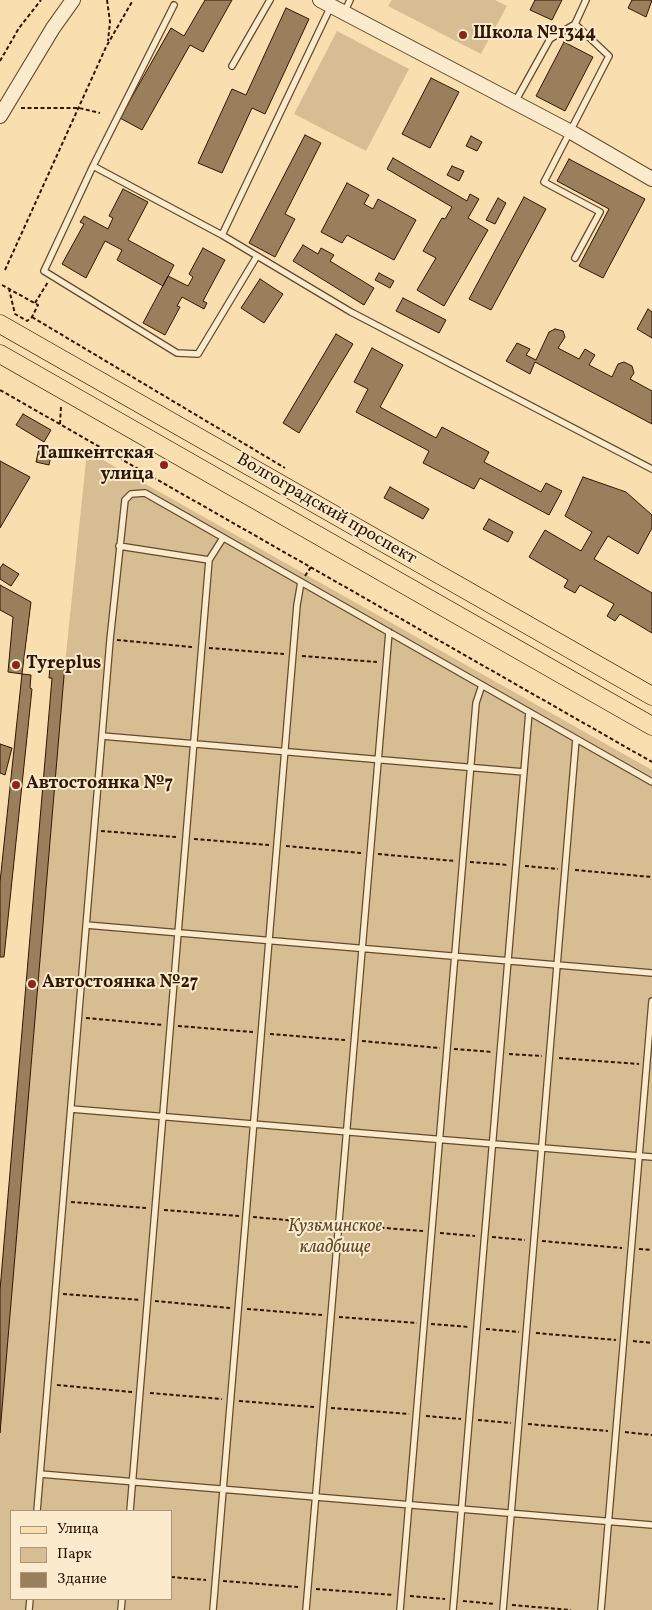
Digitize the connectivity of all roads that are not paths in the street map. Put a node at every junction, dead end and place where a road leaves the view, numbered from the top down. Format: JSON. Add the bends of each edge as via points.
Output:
{"nodes":[{"id":1,"x":73,"y":0,"type":"edge"},
{"id":2,"x":270,"y":0,"type":"edge"},
{"id":3,"x":586,"y":0,"type":"edge"},
{"id":4,"x":326,"y":3,"type":"edge"},
{"id":5,"x":174,"y":5,"type":"dead end"},
{"id":6,"x":347,"y":6,"type":"edge"},
{"id":7,"x":575,"y":24,"type":"junction"},
{"id":8,"x":232,"y":66,"type":"dead end"},
{"id":9,"x":515,"y":103,"type":"junction"},
{"id":10,"x":0,"y":116,"type":"edge"},
{"id":11,"x":571,"y":132,"type":"junction"},
{"id":12,"x":93,"y":166,"type":"junction"},
{"id":13,"x":652,"y":179,"type":"edge"},
{"id":14,"x":222,"y":235,"type":"junction"},
{"id":15,"x":257,"y":256,"type":"junction"},
{"id":16,"x":575,"y":258,"type":"dead end"},
{"id":17,"x":0,"y":324,"type":"edge"},
{"id":18,"x":0,"y":354,"type":"edge"},
{"id":19,"x":652,"y":469,"type":"edge"},
{"id":20,"x":224,"y":538,"type":"junction"},
{"id":21,"x":120,"y":546,"type":"junction"},
{"id":22,"x":209,"y":560,"type":"junction"},
{"id":23,"x":301,"y":582,"type":"junction"},
{"id":24,"x":389,"y":632,"type":"junction"},
{"id":25,"x":482,"y":686,"type":"junction"},
{"id":26,"x":652,"y":696,"type":"edge"},
{"id":27,"x":529,"y":712,"type":"junction"},
{"id":28,"x":652,"y":726,"type":"edge"},
{"id":29,"x":102,"y":736,"type":"junction"},
{"id":30,"x":576,"y":739,"type":"junction"},
{"id":31,"x":194,"y":744,"type":"junction"},
{"id":32,"x":285,"y":752,"type":"junction"},
{"id":33,"x":377,"y":759,"type":"junction"},
{"id":34,"x":470,"y":767,"type":"junction"},
{"id":35,"x":524,"y":772,"type":"junction"},
{"id":36,"x":652,"y":782,"type":"edge"},
{"id":37,"x":86,"y":925,"type":"junction"},
{"id":38,"x":178,"y":933,"type":"junction"},
{"id":39,"x":269,"y":941,"type":"junction"},
{"id":40,"x":362,"y":948,"type":"junction"},
{"id":41,"x":455,"y":956,"type":"junction"},
{"id":42,"x":508,"y":960,"type":"junction"},
{"id":43,"x":557,"y":965,"type":"junction"},
{"id":44,"x":652,"y":972,"type":"edge"},
{"id":45,"x":652,"y":1001,"type":"edge"},
{"id":46,"x":71,"y":1108,"type":"junction"},
{"id":47,"x":163,"y":1116,"type":"junction"},
{"id":48,"x":254,"y":1124,"type":"junction"},
{"id":49,"x":346,"y":1131,"type":"junction"},
{"id":50,"x":439,"y":1139,"type":"junction"},
{"id":51,"x":492,"y":1144,"type":"junction"},
{"id":52,"x":542,"y":1148,"type":"junction"},
{"id":53,"x":639,"y":1156,"type":"junction"},
{"id":54,"x":652,"y":1157,"type":"edge"},
{"id":55,"x":40,"y":1474,"type":"junction"},
{"id":56,"x":132,"y":1482,"type":"junction"},
{"id":57,"x":223,"y":1489,"type":"junction"},
{"id":58,"x":315,"y":1497,"type":"junction"},
{"id":59,"x":409,"y":1505,"type":"junction"},
{"id":60,"x":461,"y":1509,"type":"junction"},
{"id":61,"x":37,"y":1510,"type":"edge"},
{"id":62,"x":130,"y":1510,"type":"edge"},
{"id":63,"x":511,"y":1513,"type":"junction"},
{"id":64,"x":608,"y":1522,"type":"junction"},
{"id":65,"x":652,"y":1525,"type":"edge"},
{"id":66,"x":503,"y":1607,"type":"edge"},
{"id":67,"x":213,"y":1610,"type":"edge"},
{"id":68,"x":306,"y":1610,"type":"edge"},
{"id":69,"x":400,"y":1610,"type":"edge"},
{"id":70,"x":453,"y":1610,"type":"edge"},
{"id":71,"x":601,"y":1610,"type":"edge"}],
"edges":[{"from":1,"to":10,"type":"street"},
{"from":2,"to":8,"type":"lane"},
{"from":3,"to":7,"type":"lane"},
{"from":4,"to":6,"type":"street"},
{"from":4,"to":14,"type":"lane"},
{"from":5,"to":12,"type":"lane"},
{"from":6,"to":9,"type":"street"},
{"from":7,"to":9,"type":"lane","via":[[550,39]]},
{"from":7,"to":11,"type":"lane","via":[[609,56]]},
{"from":9,"to":11,"type":"street"},
{"from":11,"to":13,"type":"street"},
{"from":11,"to":16,"type":"lane","via":[[544,182],[600,212]]},
{"from":12,"to":14,"type":"lane"},
{"from":12,"to":15,"type":"lane","via":[[44,271],[177,353],[198,354]]},
{"from":14,"to":15,"type":"lane"},
{"from":15,"to":19,"type":"lane","via":[[351,312]]},
{"from":17,"to":26,"type":"main road","name":"Волгоградский проспект"},
{"from":18,"to":28,"type":"main road","name":"Волгоградский проспект"},
{"from":20,"to":21,"type":"lane","via":[[145,493],[131,494],[125,500]]},
{"from":20,"to":22,"type":"lane"},
{"from":20,"to":23,"type":"lane"},
{"from":21,"to":22,"type":"lane"},
{"from":21,"to":29,"type":"lane"},
{"from":22,"to":31,"type":"lane"},
{"from":23,"to":24,"type":"lane"},
{"from":23,"to":32,"type":"lane"},
{"from":24,"to":25,"type":"lane"},
{"from":24,"to":33,"type":"lane"},
{"from":25,"to":27,"type":"lane"},
{"from":25,"to":34,"type":"lane","via":[[476,703]]},
{"from":27,"to":30,"type":"lane"},
{"from":27,"to":35,"type":"lane"},
{"from":29,"to":31,"type":"lane"},
{"from":29,"to":37,"type":"lane"},
{"from":30,"to":36,"type":"lane"},
{"from":30,"to":43,"type":"lane"},
{"from":31,"to":32,"type":"lane"},
{"from":31,"to":38,"type":"lane"},
{"from":32,"to":33,"type":"lane"},
{"from":32,"to":39,"type":"lane"},
{"from":33,"to":34,"type":"lane"},
{"from":33,"to":40,"type":"lane"},
{"from":34,"to":35,"type":"lane"},
{"from":34,"to":41,"type":"lane"},
{"from":35,"to":42,"type":"lane"},
{"from":37,"to":38,"type":"lane"},
{"from":37,"to":46,"type":"lane"},
{"from":38,"to":39,"type":"lane"},
{"from":38,"to":47,"type":"lane"},
{"from":39,"to":40,"type":"lane"},
{"from":39,"to":48,"type":"lane"},
{"from":40,"to":41,"type":"lane"},
{"from":40,"to":49,"type":"lane"},
{"from":41,"to":42,"type":"lane"},
{"from":41,"to":50,"type":"lane"},
{"from":42,"to":43,"type":"lane"},
{"from":42,"to":51,"type":"lane"},
{"from":43,"to":44,"type":"lane"},
{"from":43,"to":52,"type":"lane"},
{"from":45,"to":53,"type":"lane"},
{"from":46,"to":47,"type":"lane"},
{"from":46,"to":55,"type":"lane"},
{"from":47,"to":48,"type":"lane"},
{"from":47,"to":56,"type":"lane"},
{"from":48,"to":49,"type":"lane"},
{"from":48,"to":57,"type":"lane"},
{"from":49,"to":50,"type":"lane"},
{"from":49,"to":58,"type":"lane"},
{"from":50,"to":51,"type":"lane"},
{"from":50,"to":59,"type":"lane"},
{"from":51,"to":52,"type":"lane"},
{"from":51,"to":60,"type":"lane"},
{"from":52,"to":53,"type":"lane"},
{"from":52,"to":63,"type":"lane"},
{"from":53,"to":54,"type":"lane"},
{"from":53,"to":64,"type":"lane"},
{"from":55,"to":56,"type":"lane"},
{"from":55,"to":61,"type":"lane"},
{"from":56,"to":57,"type":"lane"},
{"from":56,"to":62,"type":"lane"},
{"from":57,"to":58,"type":"lane"},
{"from":57,"to":67,"type":"lane"},
{"from":58,"to":59,"type":"lane"},
{"from":58,"to":68,"type":"lane"},
{"from":59,"to":60,"type":"lane"},
{"from":59,"to":69,"type":"lane"},
{"from":60,"to":63,"type":"lane"},
{"from":60,"to":70,"type":"lane"},
{"from":63,"to":64,"type":"lane"},
{"from":63,"to":66,"type":"lane"},
{"from":64,"to":65,"type":"lane"},
{"from":64,"to":71,"type":"lane"}]}
